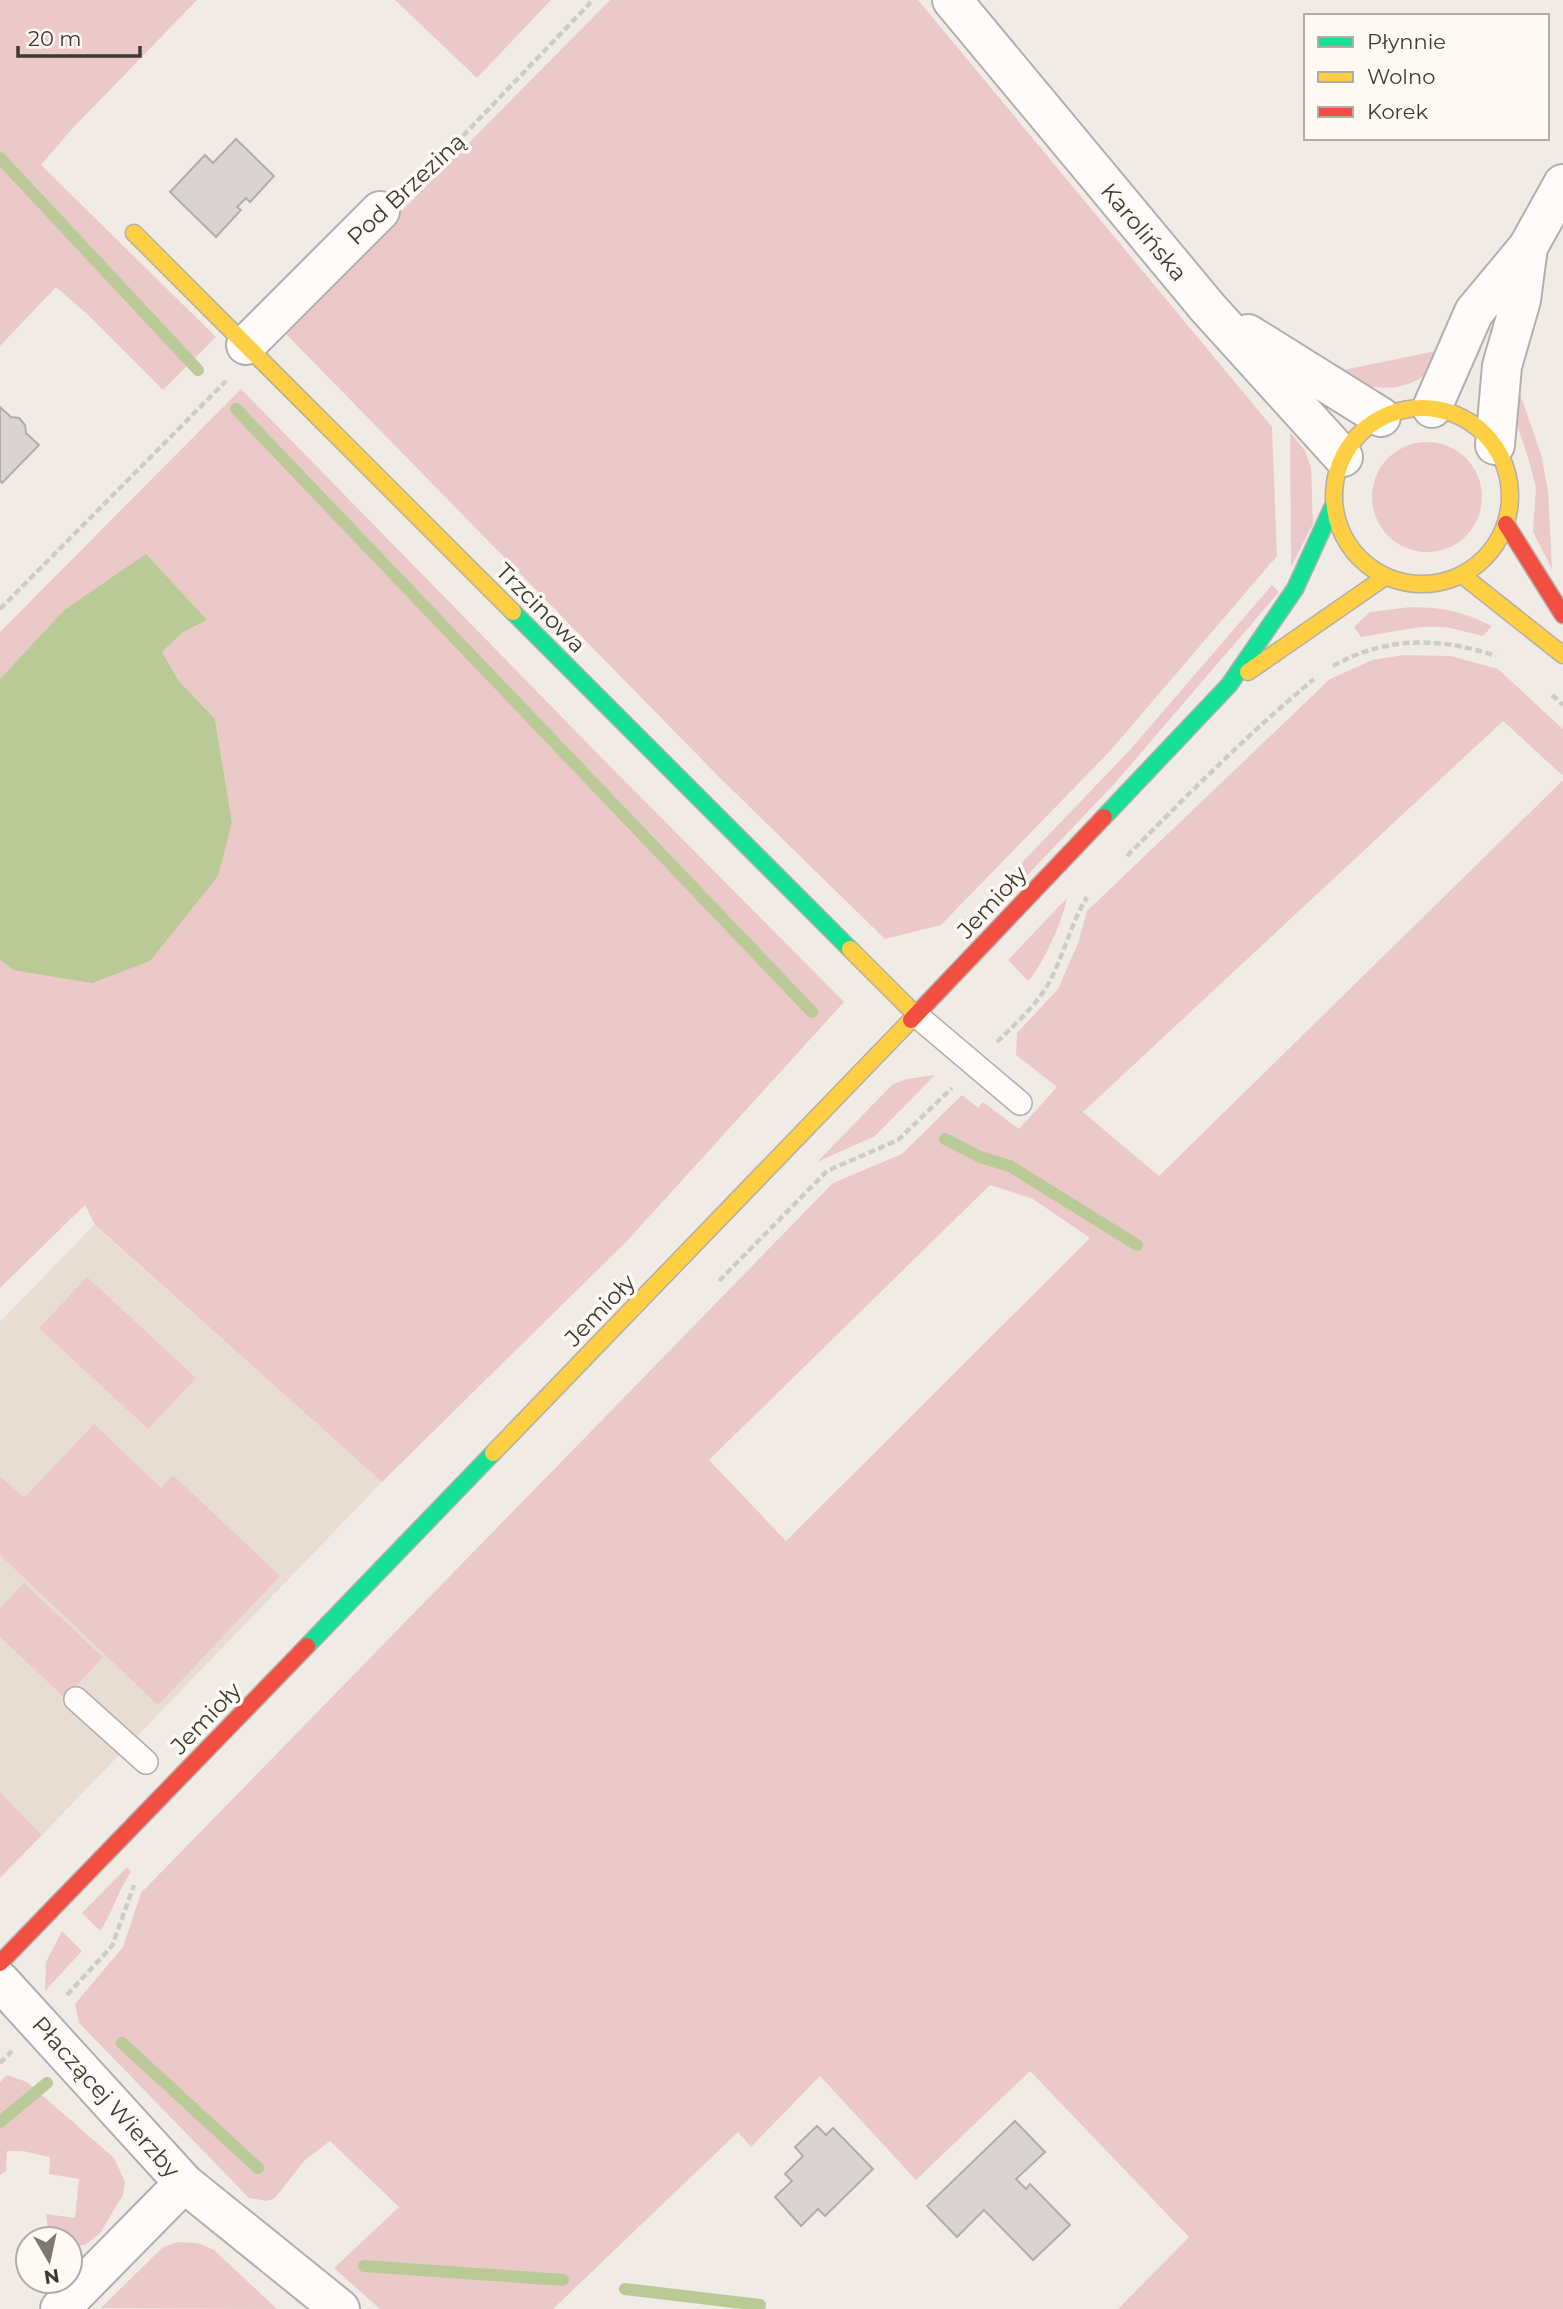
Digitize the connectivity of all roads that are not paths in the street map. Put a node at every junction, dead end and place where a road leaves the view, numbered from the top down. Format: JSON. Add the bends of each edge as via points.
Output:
{"nodes":[{"id":1,"x":952,"y":0,"type":"edge"},
{"id":2,"x":1563,"y":184,"type":"edge"},
{"id":3,"x":380,"y":211,"type":"road end"},
{"id":4,"x":134,"y":233,"type":"dead end"},
{"id":5,"x":1528,"y":247,"type":"junction"},
{"id":6,"x":1208,"y":308,"type":"junction"},
{"id":7,"x":249,"y":349,"type":"junction"},
{"id":8,"x":1432,"y":408,"type":"junction"},
{"id":9,"x":1381,"y":417,"type":"junction"},
{"id":10,"x":1495,"y":445,"type":"junction"},
{"id":11,"x":1343,"y":457,"type":"junction"},
{"id":12,"x":1333,"y":506,"type":"junction"},
{"id":13,"x":1506,"y":524,"type":"junction"},
{"id":14,"x":1462,"y":575,"type":"junction"},
{"id":15,"x":1385,"y":577,"type":"junction"},
{"id":16,"x":1563,"y":615,"type":"edge"},
{"id":17,"x":1563,"y":655,"type":"edge"},
{"id":18,"x":1229,"y":685,"type":"junction"},
{"id":19,"x":916,"y":1015,"type":"junction"},
{"id":20,"x":1020,"y":1103,"type":"dead end"},
{"id":21,"x":76,"y":1699,"type":"dead end"},
{"id":22,"x":146,"y":1762,"type":"dead end"},
{"id":23,"x":0,"y":1964,"type":"edge"},
{"id":24,"x":0,"y":1981,"type":"edge"},
{"id":25,"x":184,"y":2183,"type":"junction"},
{"id":26,"x":60,"y":2309,"type":"edge"},
{"id":27,"x":340,"y":2309,"type":"edge"}],
"edges":[{"from":1,"to":6,"type":"street","name":"Karolińska"},
{"from":2,"to":5,"type":"street"},
{"from":3,"to":7,"type":"street","name":"Pod Brzeziną"},
{"from":4,"to":7,"type":"street","name":"Trzcinowa"},
{"from":5,"to":8,"type":"street","via":[[1474,312]]},
{"from":5,"to":10,"type":"street","via":[[1521,300],[1502,366]]},
{"from":6,"to":9,"type":"street"},
{"from":6,"to":11,"type":"street","name":"Karolińska"},
{"from":7,"to":19,"type":"street","name":"Trzcinowa"},
{"from":8,"to":9,"type":"street"},
{"from":8,"to":10,"type":"street","via":[[1455,411]]},
{"from":9,"to":11,"type":"street","via":[[1347,447]]},
{"from":10,"to":13,"type":"street","via":[[1507,470],[1511,497]]},
{"from":11,"to":12,"type":"street","via":[[1335,475]]},
{"from":12,"to":15,"type":"street","via":[[1342,536],[1360,560]]},
{"from":12,"to":18,"type":"street","name":"Jemioły","via":[[1295,589]]},
{"from":13,"to":14,"type":"street","via":[[1493,549]]},
{"from":13,"to":16,"type":"street"},
{"from":14,"to":15,"type":"street","via":[[1446,582],[1415,585]]},
{"from":14,"to":17,"type":"street"},
{"from":15,"to":18,"type":"street","name":"Jemioły"},
{"from":18,"to":19,"type":"street","name":"Jemioły"},
{"from":19,"to":20,"type":"lane"},
{"from":19,"to":23,"type":"street","name":"Jemioły"},
{"from":21,"to":22,"type":"lane"},
{"from":24,"to":25,"type":"street","name":"Płaczącej Wierzby"},
{"from":25,"to":26,"type":"street","name":"Płaczącej Wierzby"},
{"from":25,"to":27,"type":"street","name":"Płaczącej Wierzby"}]}
